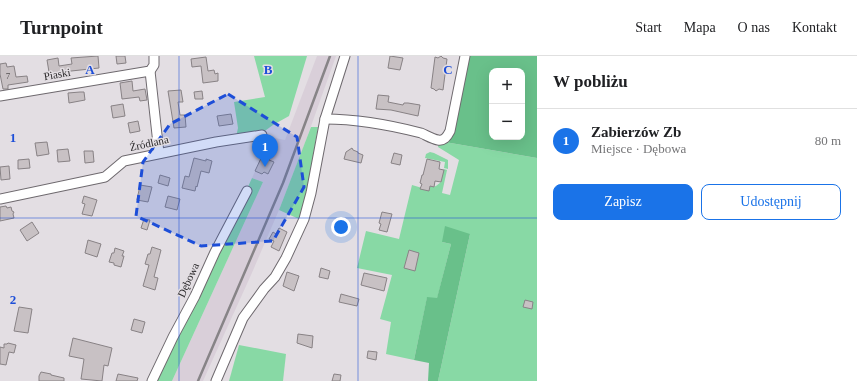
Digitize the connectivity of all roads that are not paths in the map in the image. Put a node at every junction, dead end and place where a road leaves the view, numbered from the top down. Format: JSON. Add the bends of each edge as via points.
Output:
{"nodes":[{"id":1,"x":154,"y":56,"type":"edge"},
{"id":2,"x":345,"y":56,"type":"edge"},
{"id":3,"x":465,"y":56,"type":"edge"},
{"id":4,"x":150,"y":71,"type":"junction"},
{"id":5,"x":0,"y":96,"type":"edge"},
{"id":6,"x":325,"y":119,"type":"junction"},
{"id":7,"x":262,"y":135,"type":"dead end"},
{"id":8,"x":159,"y":153,"type":"junction"},
{"id":9,"x":247,"y":191,"type":"dead end"},
{"id":10,"x":0,"y":199,"type":"edge"},
{"id":11,"x":152,"y":381,"type":"edge"},
{"id":12,"x":216,"y":381,"type":"edge"}],
"edges":[{"from":1,"to":4,"type":"street","via":[[154,65]]},
{"from":2,"to":6,"type":"street"},
{"from":3,"to":6,"type":"street","via":[[450,132],[443,139],[438,140],[422,133],[386,125]]},
{"from":4,"to":5,"type":"street","name":"Piaski"},
{"from":4,"to":8,"type":"street"},
{"from":6,"to":12,"type":"street","via":[[304,219],[275,277],[243,318]]},
{"from":7,"to":8,"type":"street","name":"Źródlana"},
{"from":8,"to":10,"type":"street","name":"Źródlana","via":[[124,161],[105,177]]},
{"from":9,"to":11,"type":"street","name":"Dębowa"}]}
